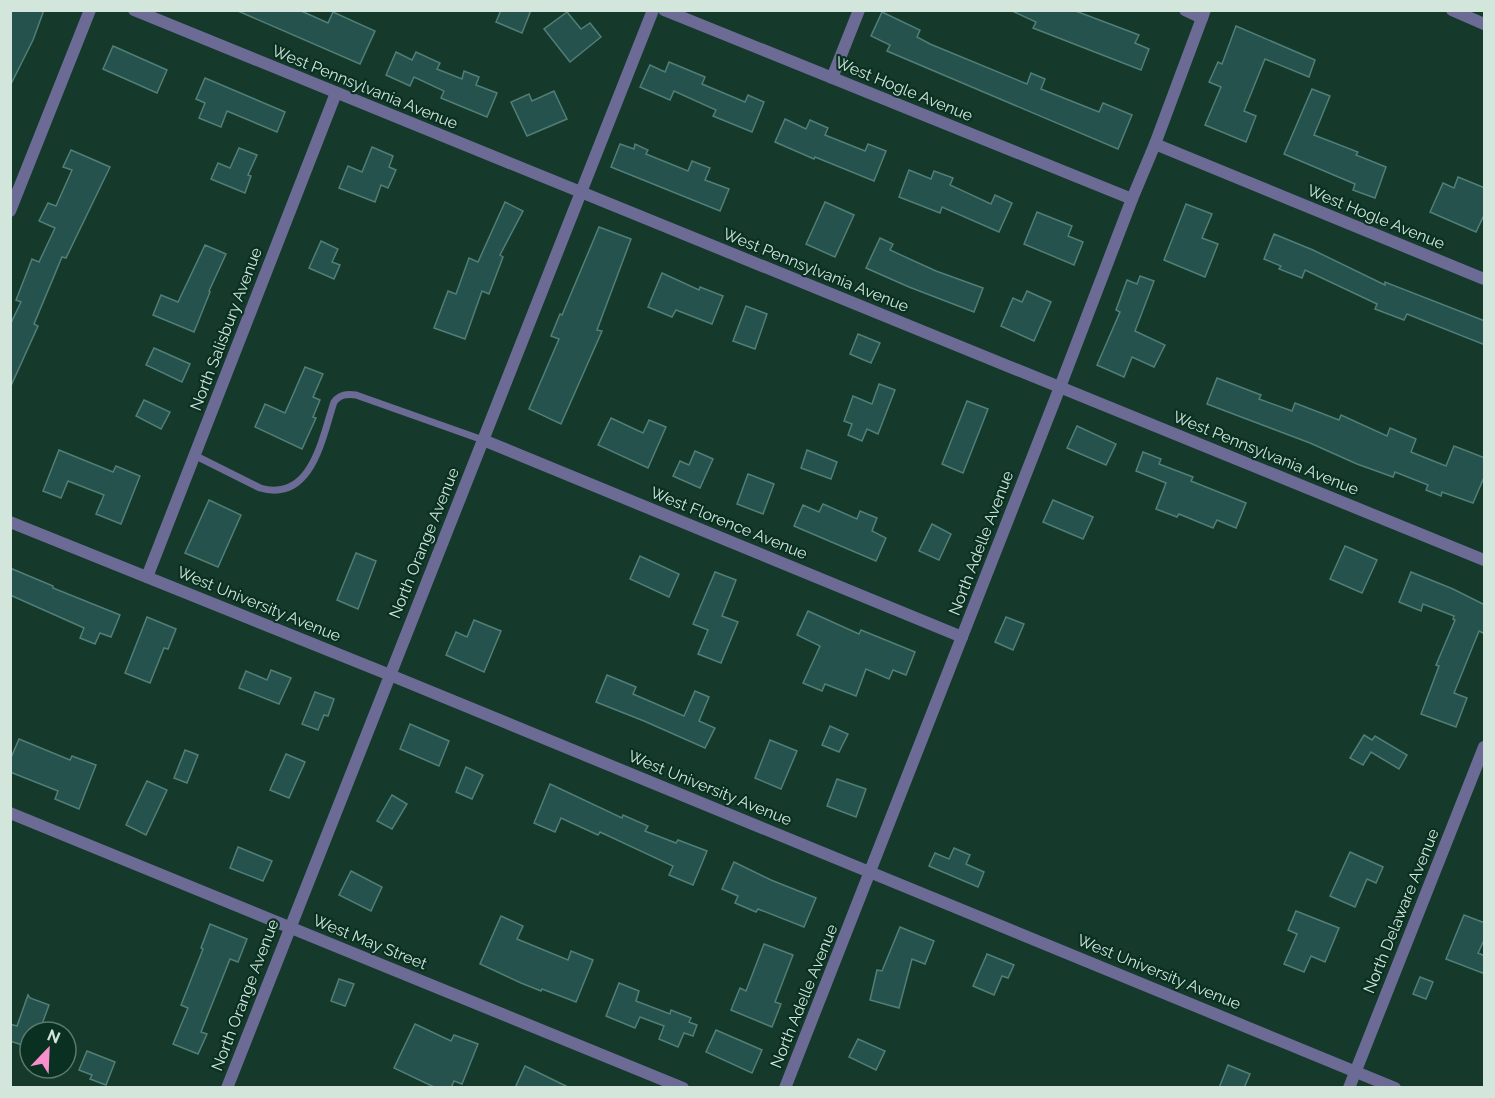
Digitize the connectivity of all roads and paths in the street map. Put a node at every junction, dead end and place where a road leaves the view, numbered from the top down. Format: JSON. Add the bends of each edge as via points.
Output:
{"nodes":[{"id":1,"x":90,"y":10,"type":"edge"},
{"id":2,"x":134,"y":10,"type":"edge"},
{"id":3,"x":653,"y":10,"type":"edge"},
{"id":4,"x":664,"y":10,"type":"edge"},
{"id":5,"x":860,"y":10,"type":"edge"},
{"id":6,"x":1185,"y":10,"type":"edge"},
{"id":7,"x":1452,"y":10,"type":"edge"},
{"id":8,"x":1203,"y":14,"type":"edge"},
{"id":9,"x":1485,"y":24,"type":"edge"},
{"id":10,"x":832,"y":78,"type":"junction"},
{"id":11,"x":336,"y":93,"type":"junction"},
{"id":12,"x":1155,"y":144,"type":"junction"},
{"id":13,"x":580,"y":192,"type":"junction"},
{"id":14,"x":1132,"y":198,"type":"junction"},
{"id":15,"x":10,"y":211,"type":"edge"},
{"id":16,"x":1485,"y":279,"type":"edge"},
{"id":17,"x":1060,"y":387,"type":"junction"},
{"id":18,"x":483,"y":440,"type":"junction"},
{"id":19,"x":194,"y":455,"type":"junction"},
{"id":20,"x":10,"y":522,"type":"edge"},
{"id":21,"x":1485,"y":560,"type":"edge"},
{"id":22,"x":147,"y":577,"type":"junction"},
{"id":23,"x":962,"y":637,"type":"junction"},
{"id":24,"x":390,"y":675,"type":"junction"},
{"id":25,"x":1485,"y":747,"type":"edge"},
{"id":26,"x":10,"y":813,"type":"edge"},
{"id":27,"x":871,"y":872,"type":"junction"},
{"id":28,"x":289,"y":927,"type":"junction"},
{"id":29,"x":1355,"y":1071,"type":"junction"},
{"id":30,"x":227,"y":1088,"type":"edge"},
{"id":31,"x":683,"y":1088,"type":"edge"},
{"id":32,"x":785,"y":1088,"type":"edge"},
{"id":33,"x":1349,"y":1088,"type":"edge"},
{"id":34,"x":1395,"y":1088,"type":"edge"}],
"edges":[{"from":1,"to":15,"type":"street"},
{"from":2,"to":11,"type":"street","name":"West Pennsylvania Avenue"},
{"from":3,"to":13,"type":"street","name":"North Orange Avenue"},
{"from":4,"to":10,"type":"street","name":"West Hogle Avenue"},
{"from":5,"to":10,"type":"street"},
{"from":6,"to":8,"type":"street"},
{"from":7,"to":9,"type":"street"},
{"from":8,"to":12,"type":"street","name":"North Adelle Avenue"},
{"from":10,"to":14,"type":"street","name":"West Hogle Avenue"},
{"from":11,"to":13,"type":"street","name":"West Pennsylvania Avenue"},
{"from":11,"to":19,"type":"street","name":"North Salisbury Avenue"},
{"from":12,"to":14,"type":"street","name":"North Adelle Avenue"},
{"from":12,"to":16,"type":"street","name":"West Hogle Avenue"},
{"from":13,"to":17,"type":"street","name":"West Pennsylvania Avenue"},
{"from":13,"to":18,"type":"street","name":"North Orange Avenue"},
{"from":14,"to":17,"type":"street","name":"North Adelle Avenue"},
{"from":17,"to":21,"type":"street","name":"West Pennsylvania Avenue"},
{"from":17,"to":23,"type":"street","name":"North Adelle Avenue"},
{"from":18,"to":19,"type":"lane","via":[[346,394],[334,402],[308,471],[298,484],[286,490],[271,492],[260,488]]},
{"from":18,"to":23,"type":"street","name":"West Florence Avenue"},
{"from":18,"to":24,"type":"street","name":"North Orange Avenue"},
{"from":19,"to":22,"type":"street","name":"North Salisbury Avenue"},
{"from":20,"to":22,"type":"street","name":"West University Avenue"},
{"from":22,"to":24,"type":"street","name":"West University Avenue"},
{"from":23,"to":27,"type":"street","name":"North Adelle Avenue"},
{"from":24,"to":27,"type":"street","name":"West University Avenue"},
{"from":24,"to":28,"type":"street","name":"North Orange Avenue"},
{"from":25,"to":29,"type":"street","name":"North Delaware Avenue"},
{"from":26,"to":28,"type":"street","name":"West May Street"},
{"from":27,"to":29,"type":"street","name":"West University Avenue"},
{"from":27,"to":32,"type":"street","name":"North Adelle Avenue"},
{"from":28,"to":30,"type":"street","name":"North Orange Avenue"},
{"from":28,"to":31,"type":"street","name":"West May Street"},
{"from":29,"to":33,"type":"street","name":"North Delaware Avenue"},
{"from":29,"to":34,"type":"street","name":"West University Avenue"}]}
